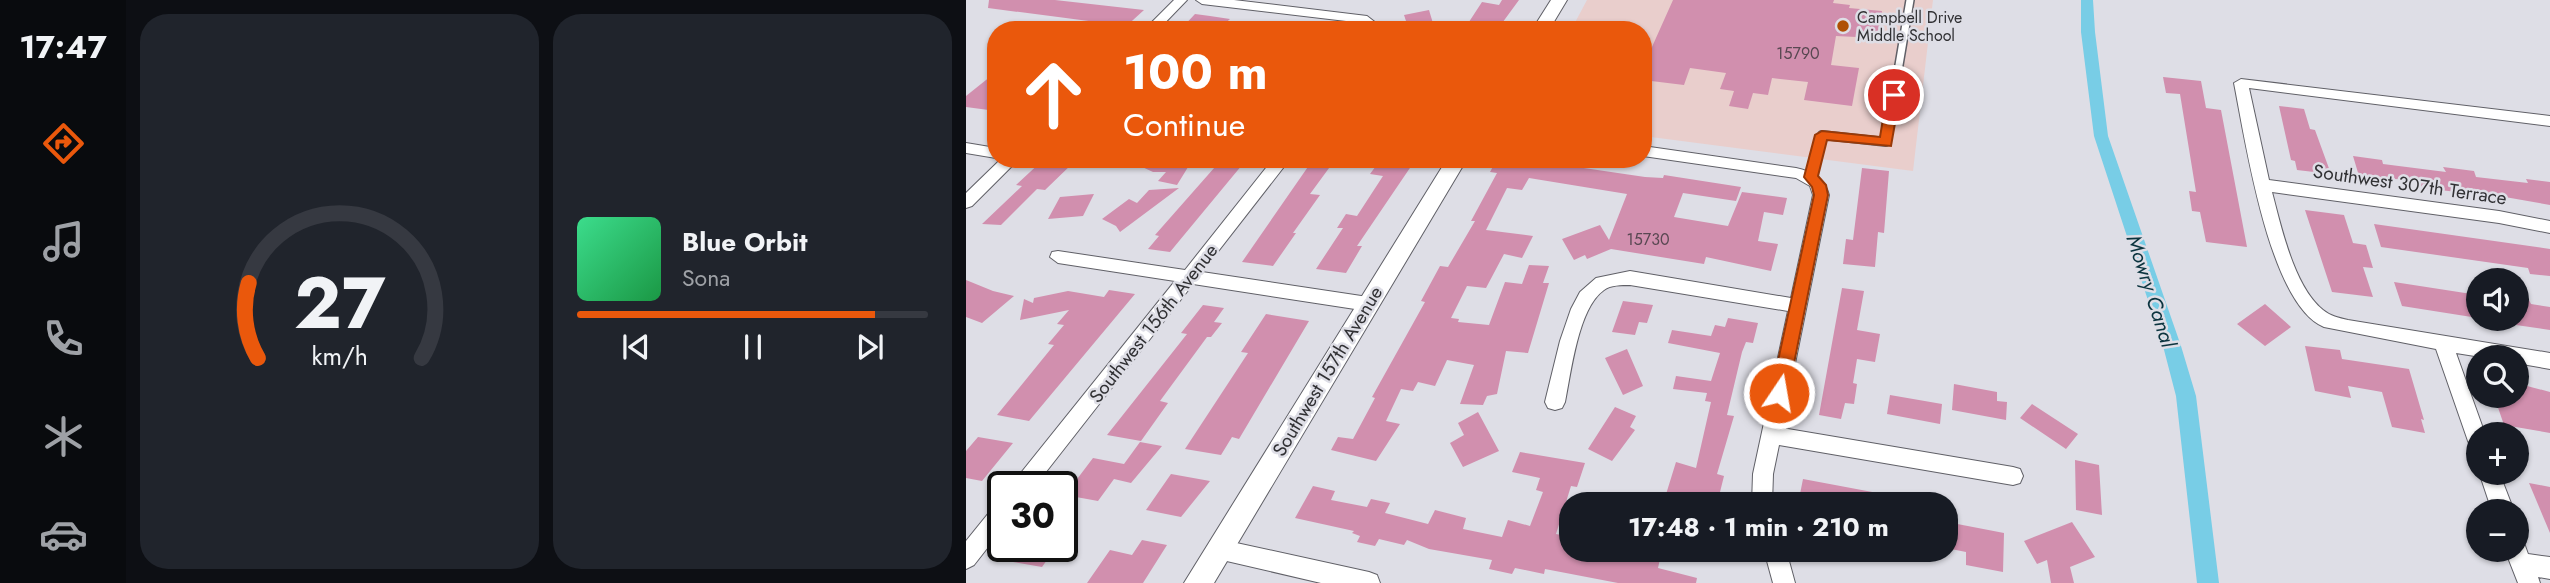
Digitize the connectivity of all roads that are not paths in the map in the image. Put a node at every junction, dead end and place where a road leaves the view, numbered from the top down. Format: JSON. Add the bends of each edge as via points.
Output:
{"nodes":[{"id":1,"x":1181,"y":0,"type":"edge"},
{"id":2,"x":1202,"y":0,"type":"edge"},
{"id":3,"x":1559,"y":0,"type":"edge"},
{"id":4,"x":1910,"y":0,"type":"edge"},
{"id":5,"x":1159,"y":21,"type":"edge"},
{"id":6,"x":1369,"y":21,"type":"edge"},
{"id":7,"x":1546,"y":21,"type":"edge"},
{"id":8,"x":2550,"y":121,"type":"edge"},
{"id":9,"x":966,"y":148,"type":"edge"},
{"id":10,"x":987,"y":152,"type":"edge"},
{"id":11,"x":1652,"y":152,"type":"edge"},
{"id":12,"x":1002,"y":168,"type":"edge"},
{"id":13,"x":1275,"y":168,"type":"edge"},
{"id":14,"x":1451,"y":168,"type":"edge"},
{"id":15,"x":1811,"y":177,"type":"junction"},
{"id":16,"x":2264,"y":185,"type":"junction"},
{"id":17,"x":966,"y":202,"type":"edge"},
{"id":18,"x":2550,"y":228,"type":"edge"},
{"id":19,"x":1058,"y":257,"type":"dead end"},
{"id":20,"x":1189,"y":277,"type":"junction"},
{"id":21,"x":1367,"y":304,"type":"junction"},
{"id":22,"x":1797,"y":306,"type":"junction"},
{"id":23,"x":2443,"y":342,"type":"junction"},
{"id":24,"x":2550,"y":361,"type":"edge"},
{"id":25,"x":1555,"y":402,"type":"dead end"},
{"id":26,"x":2471,"y":422,"type":"edge"},
{"id":27,"x":1771,"y":435,"type":"junction"},
{"id":28,"x":1035,"y":471,"type":"edge"},
{"id":29,"x":2013,"y":476,"type":"dead end"},
{"id":30,"x":1762,"y":492,"type":"edge"},
{"id":31,"x":987,"y":531,"type":"edge"},
{"id":32,"x":1218,"y":549,"type":"junction"},
{"id":33,"x":966,"y":558,"type":"edge"},
{"id":34,"x":1778,"y":562,"type":"edge"},
{"id":35,"x":2522,"y":565,"type":"edge"},
{"id":36,"x":2550,"y":568,"type":"edge"},
{"id":37,"x":1198,"y":583,"type":"edge"},
{"id":38,"x":1369,"y":583,"type":"edge"},
{"id":39,"x":1784,"y":583,"type":"edge"}],
"edges":[{"from":1,"to":5,"type":"street"},
{"from":2,"to":6,"type":"street"},
{"from":3,"to":7,"type":"street"},
{"from":4,"to":15,"type":"lane","via":[[1886,142],[1822,135]]},
{"from":8,"to":16,"type":"street","via":[[2241,83]]},
{"from":9,"to":10,"type":"street"},
{"from":11,"to":15,"type":"street"},
{"from":12,"to":17,"type":"street"},
{"from":13,"to":20,"type":"street","name":"Southwest 156th Avenue"},
{"from":14,"to":21,"type":"street","name":"Southwest 157th Avenue"},
{"from":15,"to":22,"type":"street","via":[[1821,195]]},
{"from":16,"to":18,"type":"street","name":"Southwest 307th Terrace"},
{"from":16,"to":23,"type":"street","via":[[2285,260],[2314,313],[2348,327]]},
{"from":19,"to":20,"type":"street"},
{"from":20,"to":21,"type":"street"},
{"from":20,"to":28,"type":"street","name":"Southwest 156th Avenue"},
{"from":21,"to":32,"type":"street","name":"Southwest 157th Avenue"},
{"from":22,"to":25,"type":"street","via":[[1649,282],[1605,281],[1590,291],[1578,315]]},
{"from":22,"to":27,"type":"street"},
{"from":23,"to":24,"type":"street"},
{"from":23,"to":26,"type":"street"},
{"from":27,"to":29,"type":"street"},
{"from":27,"to":30,"type":"street"},
{"from":31,"to":33,"type":"street"},
{"from":32,"to":37,"type":"street","name":"Southwest 157th Avenue"},
{"from":32,"to":38,"type":"street"},
{"from":34,"to":39,"type":"street"},
{"from":35,"to":36,"type":"street"}]}
